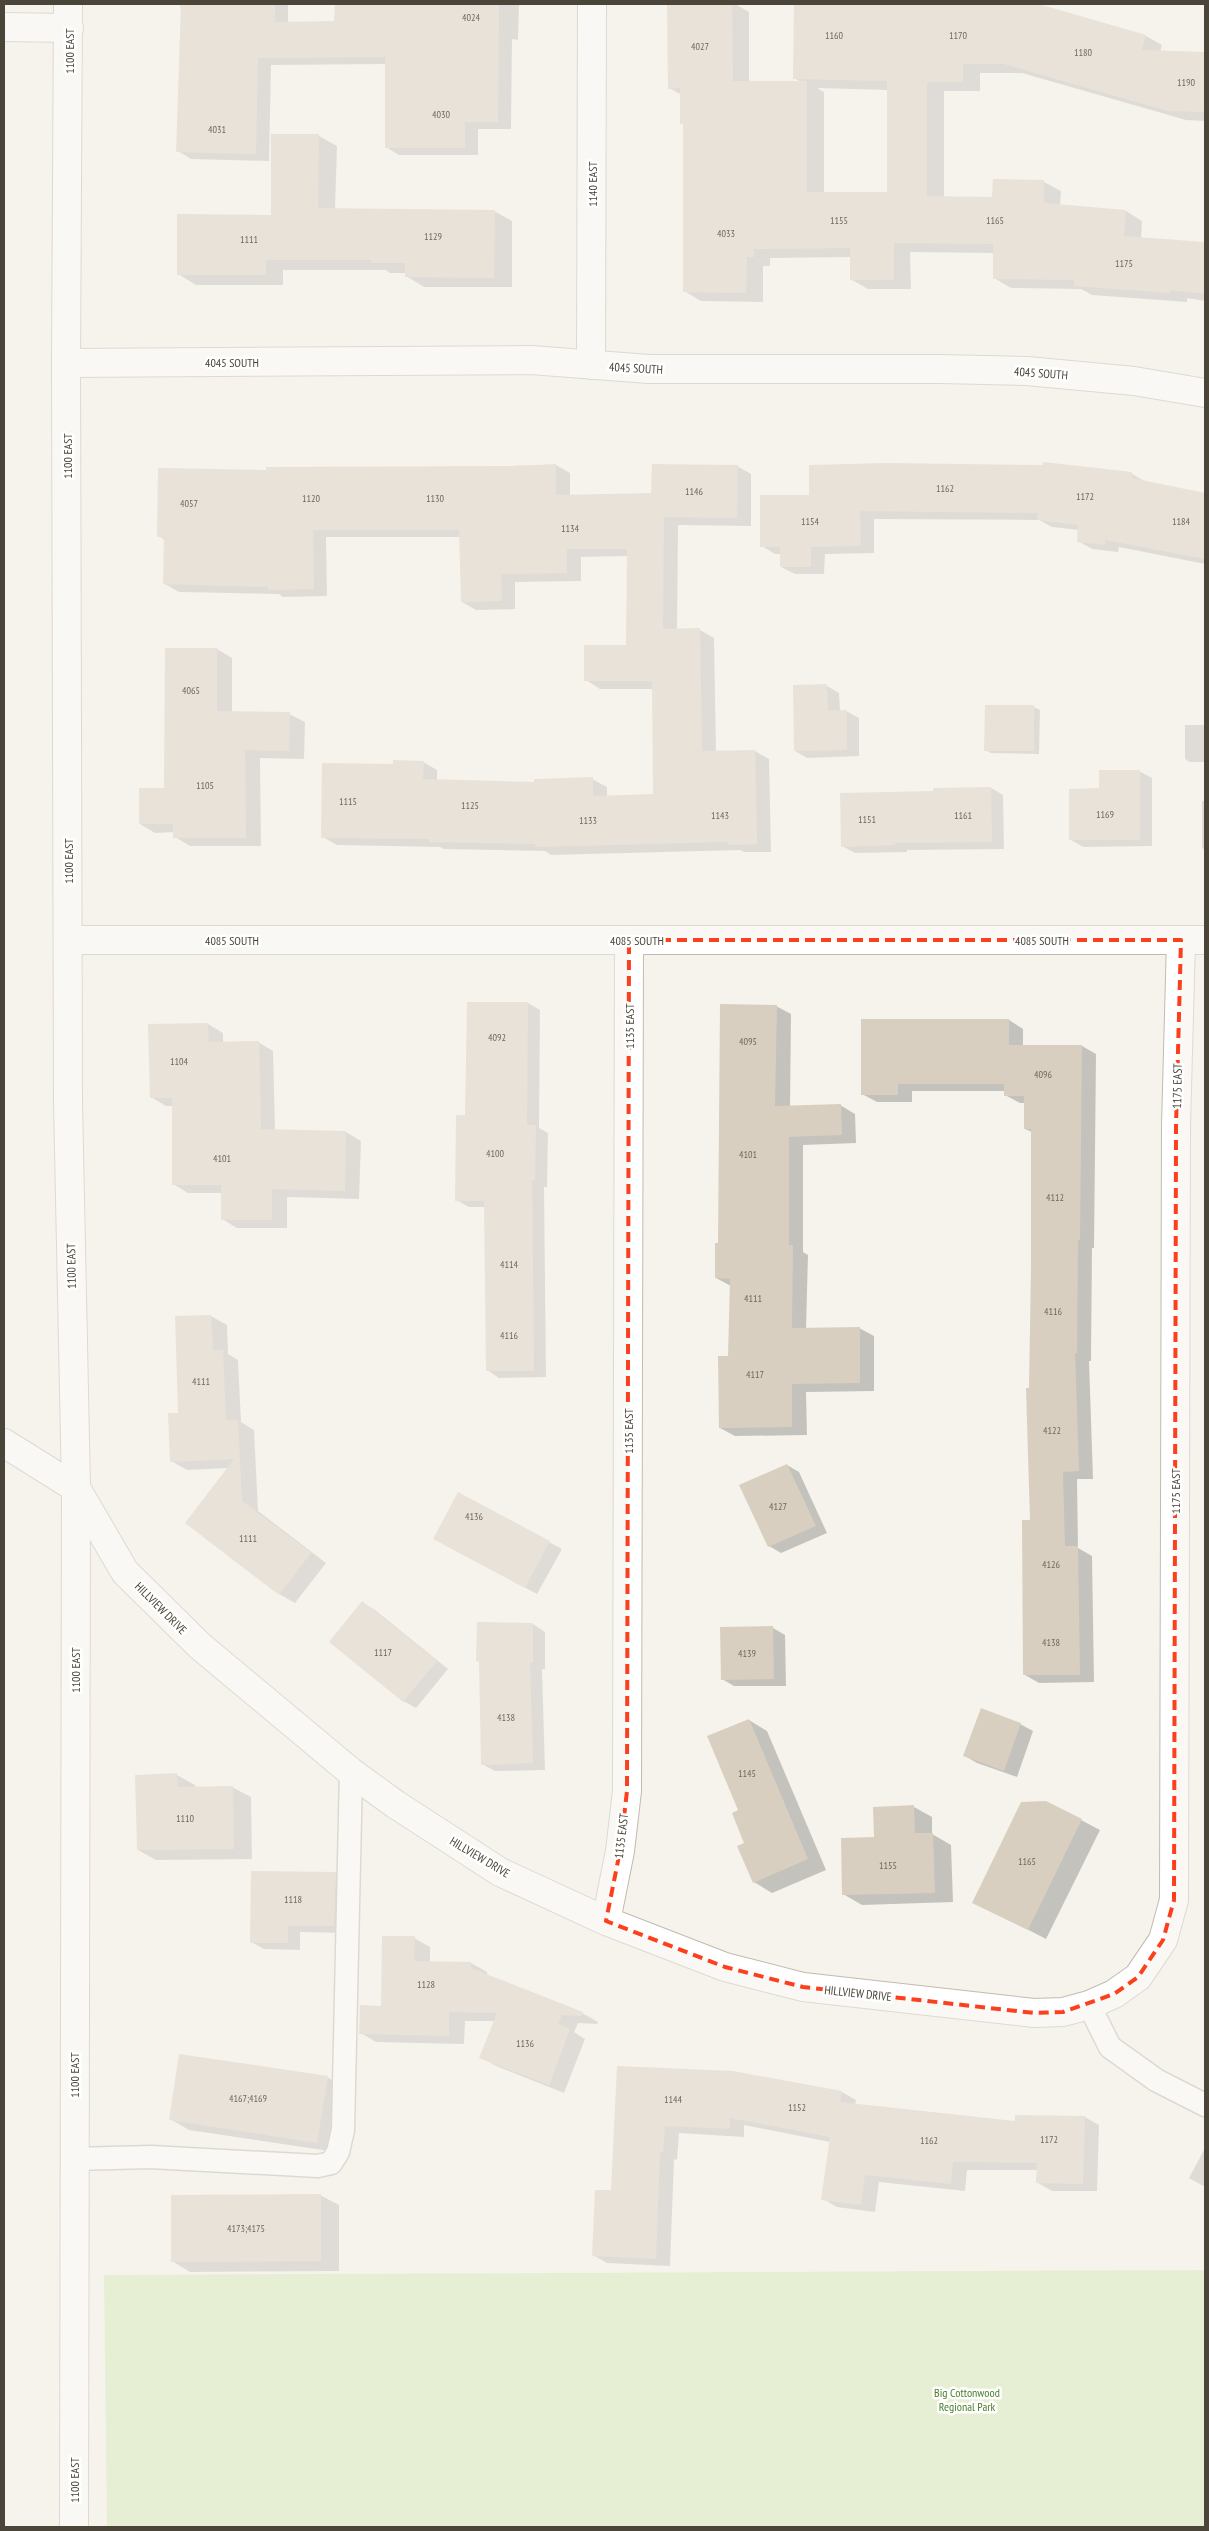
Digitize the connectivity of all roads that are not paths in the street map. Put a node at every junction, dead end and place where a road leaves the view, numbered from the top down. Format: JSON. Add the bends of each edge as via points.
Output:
{"nodes":[{"id":1,"x":592,"y":4,"type":"edge"},
{"id":2,"x":69,"y":16,"type":"edge"},
{"id":3,"x":4,"y":27,"type":"edge"},
{"id":4,"x":66,"y":363,"type":"junction"},
{"id":5,"x":591,"y":365,"type":"junction"},
{"id":6,"x":1205,"y":393,"type":"edge"},
{"id":7,"x":68,"y":940,"type":"junction"},
{"id":8,"x":630,"y":940,"type":"junction"},
{"id":9,"x":1193,"y":940,"type":"edge"},
{"id":10,"x":4,"y":1443,"type":"edge"},
{"id":11,"x":76,"y":1488,"type":"junction"},
{"id":12,"x":351,"y":1772,"type":"junction"},
{"id":13,"x":606,"y":1920,"type":"junction"},
{"id":14,"x":1089,"y":2004,"type":"junction"},
{"id":15,"x":1205,"y":2105,"type":"edge"},
{"id":16,"x":73,"y":2159,"type":"junction"},
{"id":17,"x":74,"y":2527,"type":"edge"}],
"edges":[{"from":1,"to":5,"type":"street","name":"1140 EAST"},
{"from":2,"to":3,"type":"street"},
{"from":2,"to":4,"type":"street","name":"1100 EAST"},
{"from":4,"to":5,"type":"street","name":"4045 SOUTH","via":[[531,360]]},
{"from":4,"to":7,"type":"street","name":"1100 EAST"},
{"from":5,"to":6,"type":"street","name":"4045 SOUTH","via":[[649,369],[1027,371],[1134,381]]},
{"from":7,"to":8,"type":"street","name":"4085 SOUTH"},
{"from":7,"to":11,"type":"street","name":"1100 EAST"},
{"from":8,"to":9,"type":"street","name":"4085 SOUTH"},
{"from":8,"to":13,"type":"street","name":"1135 EAST","via":[[626,1791],[620,1851]]},
{"from":9,"to":14,"type":"street","name":"1175 EAST","via":[[1176,1126],[1174,1900],[1163,1940],[1138,1977],[1114,1994]]},
{"from":10,"to":11,"type":"street","name":"HILLVIEW DRIVE"},
{"from":11,"to":12,"type":"street","name":"HILLVIEW DRIVE","via":[[125,1572],[200,1646]]},
{"from":11,"to":16,"type":"street","name":"1100 EAST"},
{"from":12,"to":13,"type":"street","name":"HILLVIEW DRIVE","via":[[500,1872]]},
{"from":12,"to":16,"type":"lane","via":[[343,2130],[338,2152],[331,2163],[318,2166],[151,2157]]},
{"from":13,"to":14,"type":"street","name":"HILLVIEW DRIVE","via":[[725,1967],[803,1987],[1034,2013],[1063,2012]]},
{"from":14,"to":15,"type":"lane","via":[[1110,2046],[1156,2080]]},
{"from":16,"to":17,"type":"street","name":"1100 EAST"}]}
